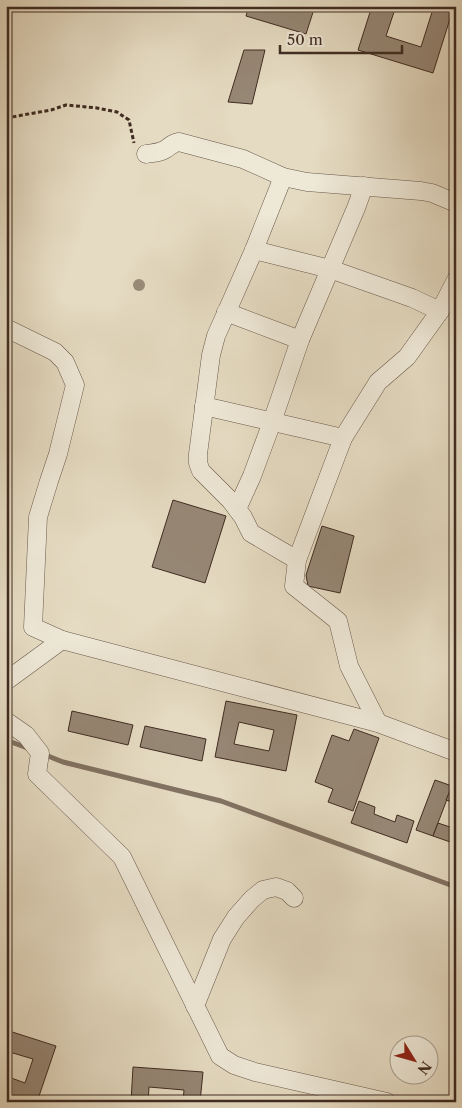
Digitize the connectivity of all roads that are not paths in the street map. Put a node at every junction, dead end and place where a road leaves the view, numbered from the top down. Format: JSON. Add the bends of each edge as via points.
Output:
{"nodes":[{"id":1,"x":146,"y":154,"type":"road end"},
{"id":2,"x":283,"y":177,"type":"junction"},
{"id":3,"x":364,"y":186,"type":"junction"},
{"id":4,"x":456,"y":202,"type":"edge"},
{"id":5,"x":254,"y":250,"type":"junction"},
{"id":6,"x":330,"y":269,"type":"junction"},
{"id":7,"x":456,"y":280,"type":"edge"},
{"id":8,"x":440,"y":311,"type":"junction"},
{"id":9,"x":226,"y":312,"type":"junction"},
{"id":10,"x":6,"y":328,"type":"edge"},
{"id":11,"x":300,"y":340,"type":"junction"},
{"id":12,"x":204,"y":406,"type":"junction"},
{"id":13,"x":272,"y":422,"type":"junction"},
{"id":14,"x":343,"y":438,"type":"junction"},
{"id":15,"x":237,"y":509,"type":"junction"},
{"id":16,"x":297,"y":560,"type":"junction"},
{"id":17,"x":62,"y":640,"type":"junction"},
{"id":18,"x":6,"y":682,"type":"edge"},
{"id":19,"x":6,"y":721,"type":"edge"},
{"id":20,"x":378,"y":723,"type":"junction"},
{"id":21,"x":456,"y":752,"type":"edge"},
{"id":22,"x":294,"y":898,"type":"dead end"},
{"id":23,"x":195,"y":1006,"type":"junction"},
{"id":24,"x":368,"y":1100,"type":"edge"},
{"id":25,"x":387,"y":1102,"type":"edge"}],
"edges":[{"from":1,"to":2,"type":"street","via":[[180,142],[244,159]]},
{"from":2,"to":3,"type":"street"},
{"from":2,"to":5,"type":"street"},
{"from":3,"to":4,"type":"street","via":[[422,190]]},
{"from":3,"to":6,"type":"street"},
{"from":5,"to":6,"type":"street"},
{"from":5,"to":9,"type":"street"},
{"from":6,"to":8,"type":"street"},
{"from":6,"to":11,"type":"street"},
{"from":7,"to":8,"type":"street"},
{"from":8,"to":14,"type":"street","via":[[407,357],[378,382]]},
{"from":9,"to":11,"type":"street"},
{"from":9,"to":12,"type":"street","via":[[211,356]]},
{"from":10,"to":17,"type":"street","via":[[59,355],[75,384],[38,517],[33,627]]},
{"from":11,"to":13,"type":"street"},
{"from":12,"to":13,"type":"street"},
{"from":12,"to":15,"type":"street","via":[[198,463],[201,471]]},
{"from":13,"to":14,"type":"street"},
{"from":13,"to":15,"type":"street"},
{"from":14,"to":16,"type":"street"},
{"from":15,"to":16,"type":"street","via":[[251,533]]},
{"from":16,"to":20,"type":"street","via":[[294,586],[338,621],[349,666]]},
{"from":17,"to":18,"type":"street"},
{"from":17,"to":20,"type":"street"},
{"from":19,"to":23,"type":"street","via":[[26,735],[40,753],[37,774],[122,857]]},
{"from":20,"to":21,"type":"street"},
{"from":22,"to":23,"type":"street","via":[[276,887],[263,890],[252,899],[222,939]]},
{"from":23,"to":24,"type":"street","via":[[220,1056],[234,1065]]},
{"from":24,"to":25,"type":"street"}]}
